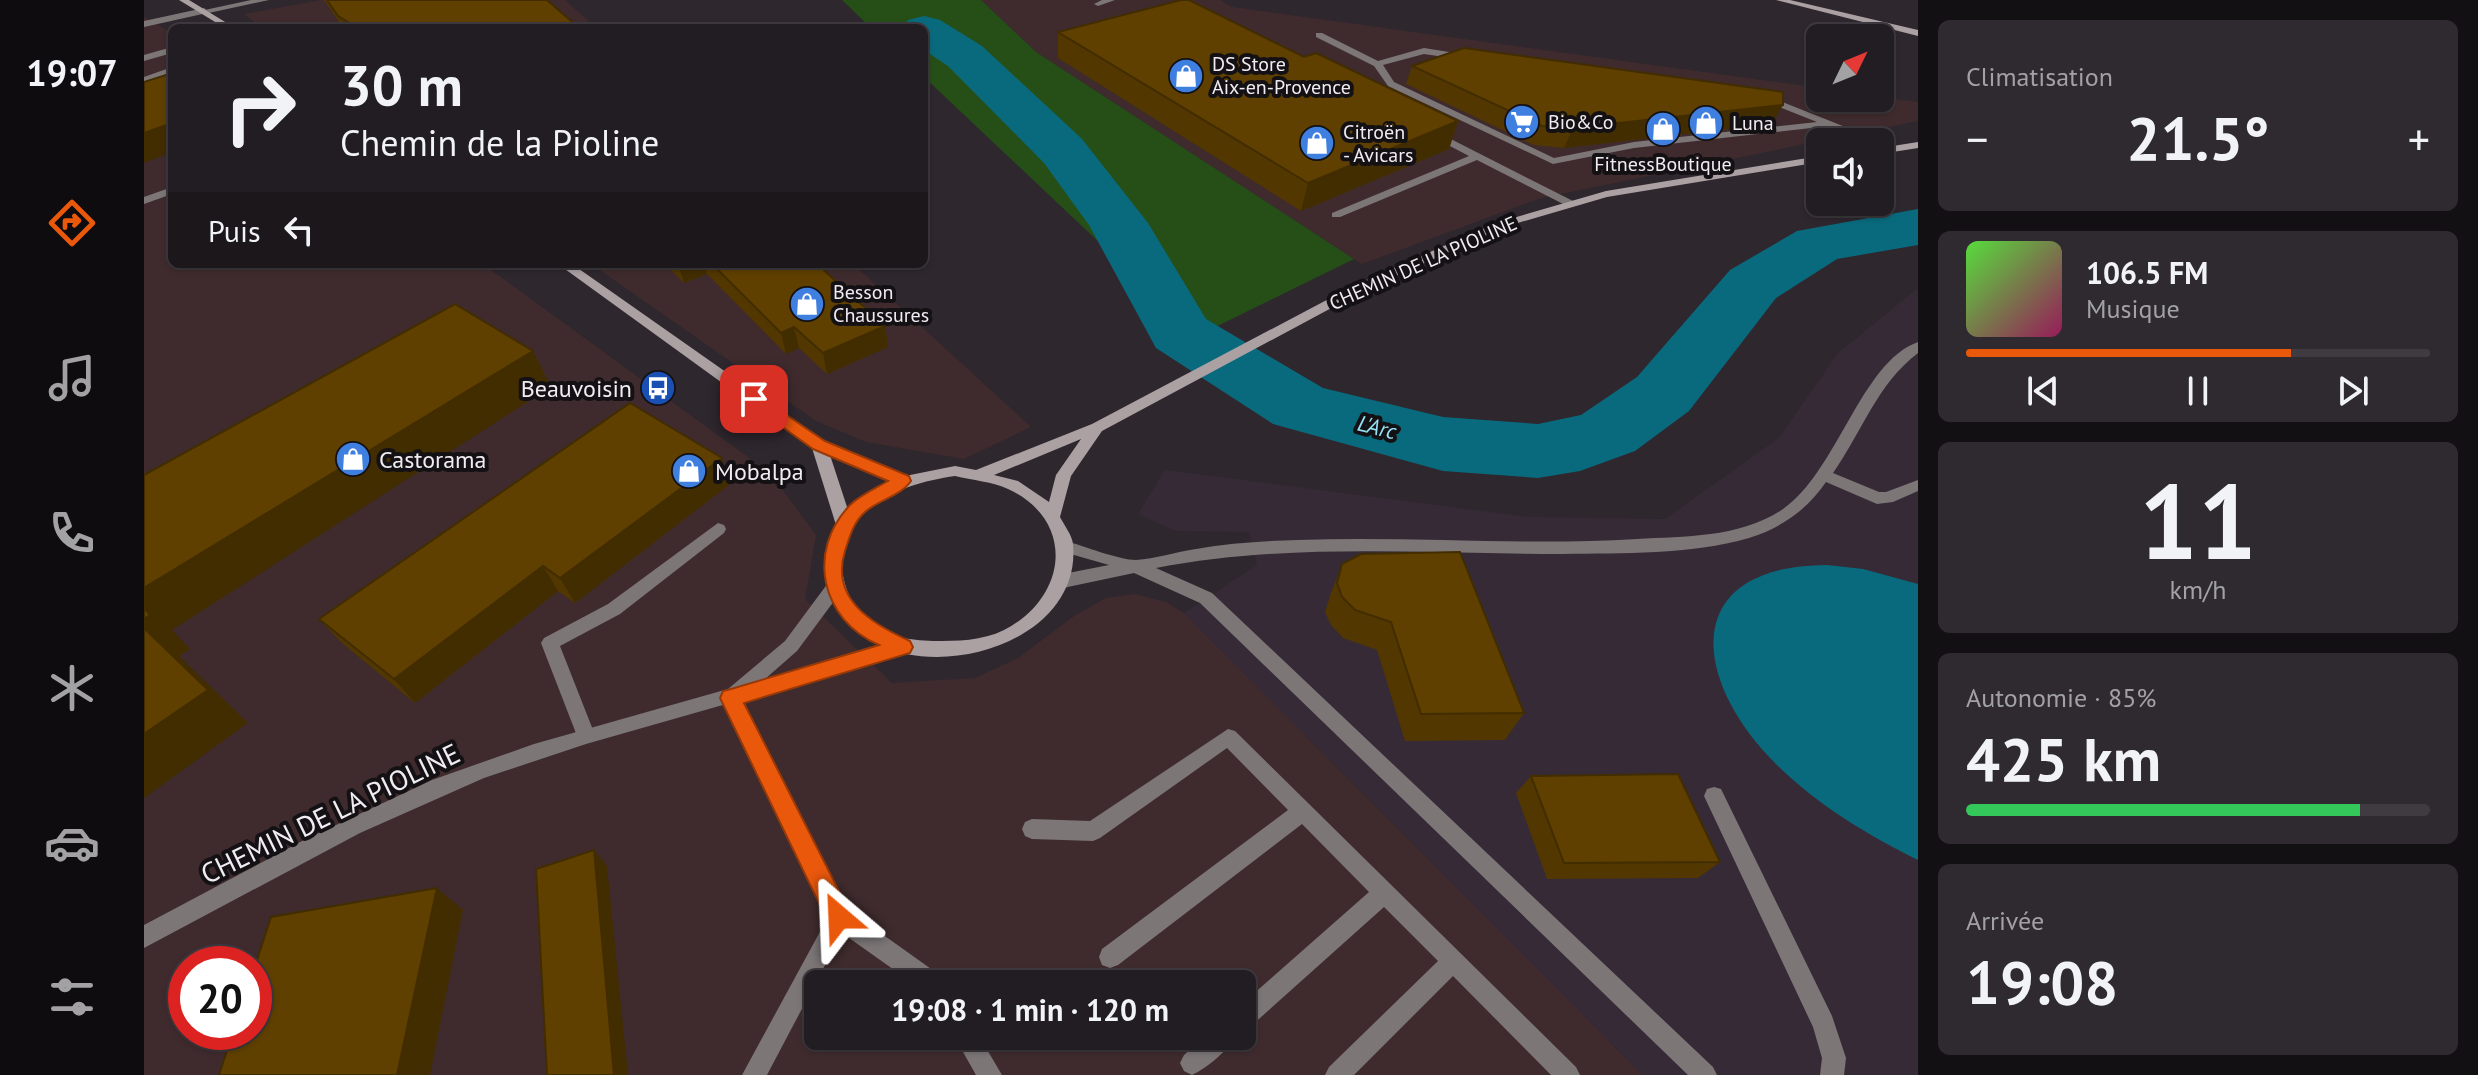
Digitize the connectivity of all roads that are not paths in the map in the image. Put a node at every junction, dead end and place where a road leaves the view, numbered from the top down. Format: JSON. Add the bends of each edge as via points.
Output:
{"nodes":[{"id":1,"x":183,"y":0,"type":"edge"},
{"id":2,"x":265,"y":0,"type":"edge"},
{"id":3,"x":1111,"y":0,"type":"edge"},
{"id":4,"x":1780,"y":0,"type":"edge"},
{"id":5,"x":1098,"y":4,"type":"dead end"},
{"id":6,"x":204,"y":11,"type":"junction"},
{"id":7,"x":144,"y":24,"type":"edge"},
{"id":8,"x":225,"y":24,"type":"edge"},
{"id":9,"x":1918,"y":32,"type":"edge"},
{"id":10,"x":1319,"y":35,"type":"dead end"},
{"id":11,"x":168,"y":51,"type":"edge"},
{"id":12,"x":1471,"y":57,"type":"edge"},
{"id":13,"x":144,"y":58,"type":"edge"},
{"id":14,"x":1377,"y":64,"type":"junction"},
{"id":15,"x":168,"y":71,"type":"edge"},
{"id":16,"x":144,"y":80,"type":"edge"},
{"id":17,"x":1752,"y":96,"type":"edge"},
{"id":18,"x":1831,"y":123,"type":"junction"},
{"id":19,"x":1422,"y":128,"type":"edge"},
{"id":20,"x":1844,"y":128,"type":"edge"},
{"id":21,"x":1918,"y":145,"type":"edge"},
{"id":22,"x":1895,"y":149,"type":"edge"},
{"id":23,"x":1477,"y":156,"type":"junction"},
{"id":24,"x":1806,"y":161,"type":"edge"},
{"id":25,"x":168,"y":192,"type":"edge"},
{"id":26,"x":144,"y":201,"type":"edge"},
{"id":27,"x":1571,"y":204,"type":"junction"},
{"id":28,"x":1336,"y":215,"type":"dead end"},
{"id":29,"x":570,"y":268,"type":"edge"},
{"id":30,"x":1918,"y":346,"type":"edge"},
{"id":31,"x":1097,"y":427,"type":"junction"},
{"id":32,"x":819,"y":445,"type":"junction"},
{"id":33,"x":981,"y":474,"type":"junction"},
{"id":34,"x":1823,"y":475,"type":"junction"},
{"id":35,"x":903,"y":481,"type":"junction"},
{"id":36,"x":1918,"y":485,"type":"edge"},
{"id":37,"x":1053,"y":515,"type":"junction"},
{"id":38,"x":844,"y":524,"type":"junction"},
{"id":39,"x":718,"y":529,"type":"dead end"},
{"id":40,"x":1066,"y":547,"type":"junction"},
{"id":41,"x":1137,"y":567,"type":"junction"},
{"id":42,"x":1063,"y":581,"type":"junction"},
{"id":43,"x":834,"y":588,"type":"junction"},
{"id":44,"x":903,"y":647,"type":"junction"},
{"id":45,"x":731,"y":698,"type":"junction"},
{"id":46,"x":586,"y":735,"type":"junction"},
{"id":47,"x":1714,"y":796,"type":"dead end"},
{"id":48,"x":1303,"y":811,"type":"junction"},
{"id":49,"x":1032,"y":829,"type":"dead end"},
{"id":50,"x":1384,"y":893,"type":"junction"},
{"id":51,"x":839,"y":917,"type":"junction"},
{"id":52,"x":144,"y":937,"type":"edge"},
{"id":53,"x":1110,"y":957,"type":"dead end"},
{"id":54,"x":1453,"y":961,"type":"junction"},
{"id":55,"x":913,"y":970,"type":"edge"},
{"id":56,"x":1256,"y":1007,"type":"edge"},
{"id":57,"x":975,"y":1050,"type":"edge"},
{"id":58,"x":1207,"y":1050,"type":"edge"},
{"id":59,"x":1192,"y":1063,"type":"dead end"},
{"id":60,"x":754,"y":1075,"type":"edge"},
{"id":61,"x":990,"y":1075,"type":"edge"},
{"id":62,"x":1337,"y":1075,"type":"edge"},
{"id":63,"x":1568,"y":1075,"type":"edge"},
{"id":64,"x":1705,"y":1075,"type":"edge"},
{"id":65,"x":1832,"y":1075,"type":"edge"}],
"edges":[{"from":1,"to":6,"type":"main road"},
{"from":2,"to":6,"type":"street"},
{"from":3,"to":5,"type":"street"},
{"from":4,"to":9,"type":"main road"},
{"from":6,"to":7,"type":"street"},
{"from":6,"to":8,"type":"main road"},
{"from":10,"to":14,"type":"street"},
{"from":11,"to":13,"type":"street"},
{"from":12,"to":14,"type":"street","via":[[1424,51]]},
{"from":14,"to":18,"type":"street","via":[[1391,84],[1553,161],[1634,145]]},
{"from":15,"to":16,"type":"street"},
{"from":17,"to":18,"type":"street"},
{"from":18,"to":20,"type":"street"},
{"from":19,"to":23,"type":"street"},
{"from":21,"to":22,"type":"main road"},
{"from":23,"to":27,"type":"street"},
{"from":23,"to":28,"type":"street"},
{"from":24,"to":27,"type":"main road","name":"CHEMIN DE LA PIOLINE","via":[[1671,181]]},
{"from":25,"to":26,"type":"street"},
{"from":27,"to":31,"type":"main road","name":"CHEMIN DE LA PIOLINE","via":[[1500,225],[1322,308]]},
{"from":29,"to":32,"type":"main road"},
{"from":30,"to":34,"type":"street","via":[[1875,391]]},
{"from":31,"to":33,"type":"main road","name":"CHEMIN DE LA PIOLINE"},
{"from":31,"to":37,"type":"main road","name":"CHEMIN DE LA PIOLINE","via":[[1064,475]]},
{"from":32,"to":35,"type":"main road"},
{"from":32,"to":38,"type":"main road"},
{"from":33,"to":35,"type":"main road","via":[[955,471]]},
{"from":33,"to":37,"type":"main road","via":[[1034,496]]},
{"from":34,"to":36,"type":"street","via":[[1877,498]]},
{"from":34,"to":41,"type":"street","via":[[1800,503],[1762,528],[1722,536],[1585,548],[1253,548]]},
{"from":35,"to":38,"type":"main road","via":[[860,506]]},
{"from":37,"to":40,"type":"main road"},
{"from":38,"to":43,"type":"main road","via":[[831,566]]},
{"from":39,"to":46,"type":"street","via":[[614,609],[550,643]]},
{"from":40,"to":41,"type":"street"},
{"from":40,"to":42,"type":"main road"},
{"from":41,"to":42,"type":"street"},
{"from":41,"to":64,"type":"street","via":[[1206,598]]},
{"from":42,"to":44,"type":"main road","via":[[1038,617],[1019,632],[983,647],[943,653]]},
{"from":43,"to":44,"type":"main road","via":[[848,613],[872,633]]},
{"from":43,"to":45,"type":"street","name":"CHEMIN DE LA PIOLINE","via":[[791,646]]},
{"from":44,"to":45,"type":"street","name":"CHEMIN DE LA PIOLINE"},
{"from":45,"to":46,"type":"street","name":"CHEMIN DE LA PIOLINE"},
{"from":45,"to":51,"type":"street"},
{"from":46,"to":52,"type":"street","name":"CHEMIN DE LA PIOLINE","via":[[481,770],[394,807]]},
{"from":47,"to":65,"type":"street","via":[[1824,1024],[1834,1058]]},
{"from":48,"to":49,"type":"street","via":[[1228,737],[1093,831]]},
{"from":48,"to":50,"type":"street"},
{"from":48,"to":53,"type":"street"},
{"from":50,"to":54,"type":"street"},
{"from":50,"to":56,"type":"street"},
{"from":51,"to":55,"type":"street"},
{"from":51,"to":60,"type":"street"},
{"from":54,"to":62,"type":"street"},
{"from":54,"to":63,"type":"street"},
{"from":57,"to":61,"type":"street"},
{"from":58,"to":59,"type":"street"}]}
